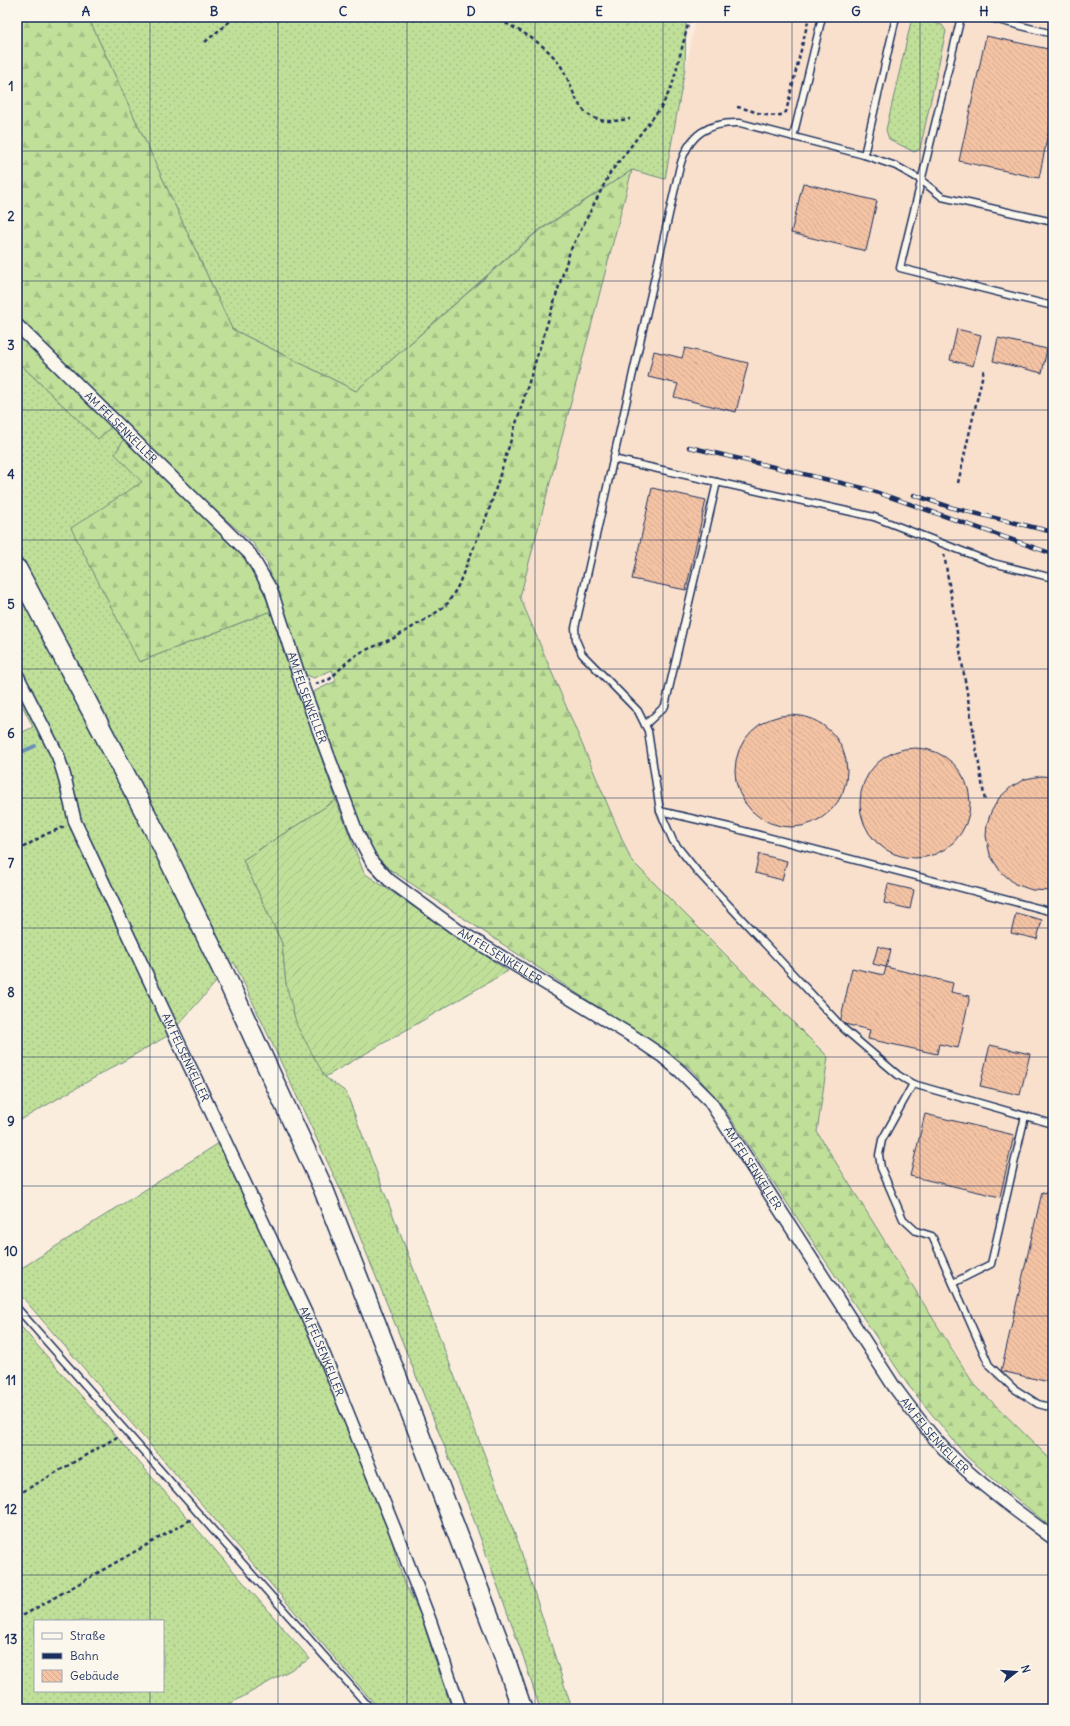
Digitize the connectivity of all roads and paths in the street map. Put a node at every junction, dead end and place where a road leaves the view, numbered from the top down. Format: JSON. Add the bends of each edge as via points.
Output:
{"nodes":[{"id":1,"x":235,"y":17,"type":"edge"},
{"id":2,"x":493,"y":17,"type":"edge"},
{"id":3,"x":690,"y":17,"type":"edge"},
{"id":4,"x":809,"y":17,"type":"edge"},
{"id":5,"x":822,"y":17,"type":"edge"},
{"id":6,"x":896,"y":17,"type":"edge"},
{"id":7,"x":961,"y":17,"type":"edge"},
{"id":8,"x":986,"y":17,"type":"edge"},
{"id":9,"x":1053,"y":34,"type":"edge"},
{"id":10,"x":204,"y":42,"type":"dead end"},
{"id":11,"x":737,"y":107,"type":"dead end"},
{"id":12,"x":630,"y":119,"type":"dead end"},
{"id":13,"x":792,"y":137,"type":"junction"},
{"id":14,"x":864,"y":156,"type":"junction"},
{"id":15,"x":921,"y":180,"type":"junction"},
{"id":16,"x":1053,"y":222,"type":"edge"},
{"id":17,"x":1053,"y":306,"type":"edge"},
{"id":18,"x":17,"y":325,"type":"edge"},
{"id":19,"x":984,"y":369,"type":"dead end"},
{"id":20,"x":613,"y":460,"type":"junction"},
{"id":21,"x":717,"y":482,"type":"junction"},
{"id":22,"x":958,"y":483,"type":"dead end"},
{"id":23,"x":943,"y":549,"type":"dead end"},
{"id":24,"x":17,"y":569,"type":"edge"},
{"id":25,"x":1053,"y":578,"type":"edge"},
{"id":26,"x":17,"y":675,"type":"edge"},
{"id":27,"x":303,"y":688,"type":"junction"},
{"id":28,"x":645,"y":725,"type":"junction"},
{"id":29,"x":985,"y":801,"type":"dead end"},
{"id":30,"x":660,"y":811,"type":"junction"},
{"id":31,"x":75,"y":822,"type":"junction"},
{"id":32,"x":17,"y":851,"type":"edge"},
{"id":33,"x":1053,"y":912,"type":"edge"},
{"id":34,"x":913,"y":1084,"type":"junction"},
{"id":35,"x":1025,"y":1116,"type":"junction"},
{"id":36,"x":1053,"y":1124,"type":"edge"},
{"id":37,"x":953,"y":1283,"type":"junction"},
{"id":38,"x":17,"y":1308,"type":"edge"},
{"id":39,"x":1053,"y":1408,"type":"edge"},
{"id":40,"x":126,"y":1432,"type":"junction"},
{"id":41,"x":17,"y":1495,"type":"edge"},
{"id":42,"x":200,"y":1515,"type":"junction"},
{"id":43,"x":1053,"y":1538,"type":"edge"},
{"id":44,"x":17,"y":1619,"type":"edge"},
{"id":45,"x":371,"y":1709,"type":"edge"},
{"id":46,"x":460,"y":1709,"type":"edge"},
{"id":47,"x":522,"y":1709,"type":"edge"}],
"edges":[{"from":1,"to":10,"type":"path"},
{"from":2,"to":12,"type":"path","via":[[547,49],[559,62],[578,103],[589,116],[607,121]]},
{"from":3,"to":27,"type":"path","via":[[672,86],[662,106],[610,173],[570,251],[489,510],[458,586],[448,603],[433,615],[394,638],[359,653],[330,679]]},
{"from":4,"to":11,"type":"path","via":[[786,112],[772,116]]},
{"from":5,"to":13,"type":"lane"},
{"from":6,"to":14,"type":"lane"},
{"from":7,"to":15,"type":"lane"},
{"from":8,"to":9,"type":"lane"},
{"from":13,"to":14,"type":"lane"},
{"from":13,"to":20,"type":"lane","via":[[740,123],[719,124],[704,130],[691,140],[684,153]]},
{"from":14,"to":15,"type":"lane","via":[[896,166]]},
{"from":15,"to":16,"type":"lane","via":[[942,197]]},
{"from":15,"to":17,"type":"lane","via":[[900,268]]},
{"from":18,"to":27,"type":"street","name":"AM FELSENKELLER","via":[[250,554],[271,590]]},
{"from":19,"to":22,"type":"path"},
{"from":20,"to":21,"type":"lane"},
{"from":20,"to":28,"type":"lane","via":[[575,628],[576,640],[582,654],[638,711]]},
{"from":21,"to":25,"type":"lane","via":[[874,517],[993,563]]},
{"from":21,"to":28,"type":"lane","via":[[665,706]]},
{"from":23,"to":29,"type":"path"},
{"from":24,"to":47,"type":"main road","via":[[161,844],[225,975],[323,1188],[503,1653]]},
{"from":26,"to":31,"type":"street","name":"AM FELSENKELLER","via":[[58,756]]},
{"from":27,"to":43,"type":"street","name":"AM FELSENKELLER","via":[[357,833],[376,866],[410,897],[459,931],[637,1039],[681,1072],[709,1100],[893,1385],[919,1420],[949,1454]]},
{"from":28,"to":30,"type":"lane"},
{"from":30,"to":33,"type":"lane"},
{"from":30,"to":34,"type":"lane","via":[[673,841],[697,871],[844,1029],[898,1075]]},
{"from":31,"to":32,"type":"path","via":[[46,834]]},
{"from":31,"to":46,"type":"street","name":"AM FELSENKELLER","via":[[316,1335],[428,1614]]},
{"from":34,"to":35,"type":"lane"},
{"from":34,"to":37,"type":"lane","via":[[882,1140],[879,1155],[881,1168],[903,1219],[916,1231],[932,1236]]},
{"from":35,"to":36,"type":"lane"},
{"from":35,"to":37,"type":"lane","via":[[991,1264]]},
{"from":37,"to":39,"type":"lane","via":[[989,1365],[1013,1388],[1038,1404]]},
{"from":38,"to":40,"type":"lane"},
{"from":40,"to":41,"type":"path"},
{"from":40,"to":42,"type":"lane"},
{"from":42,"to":44,"type":"path"},
{"from":42,"to":45,"type":"lane"}]}
